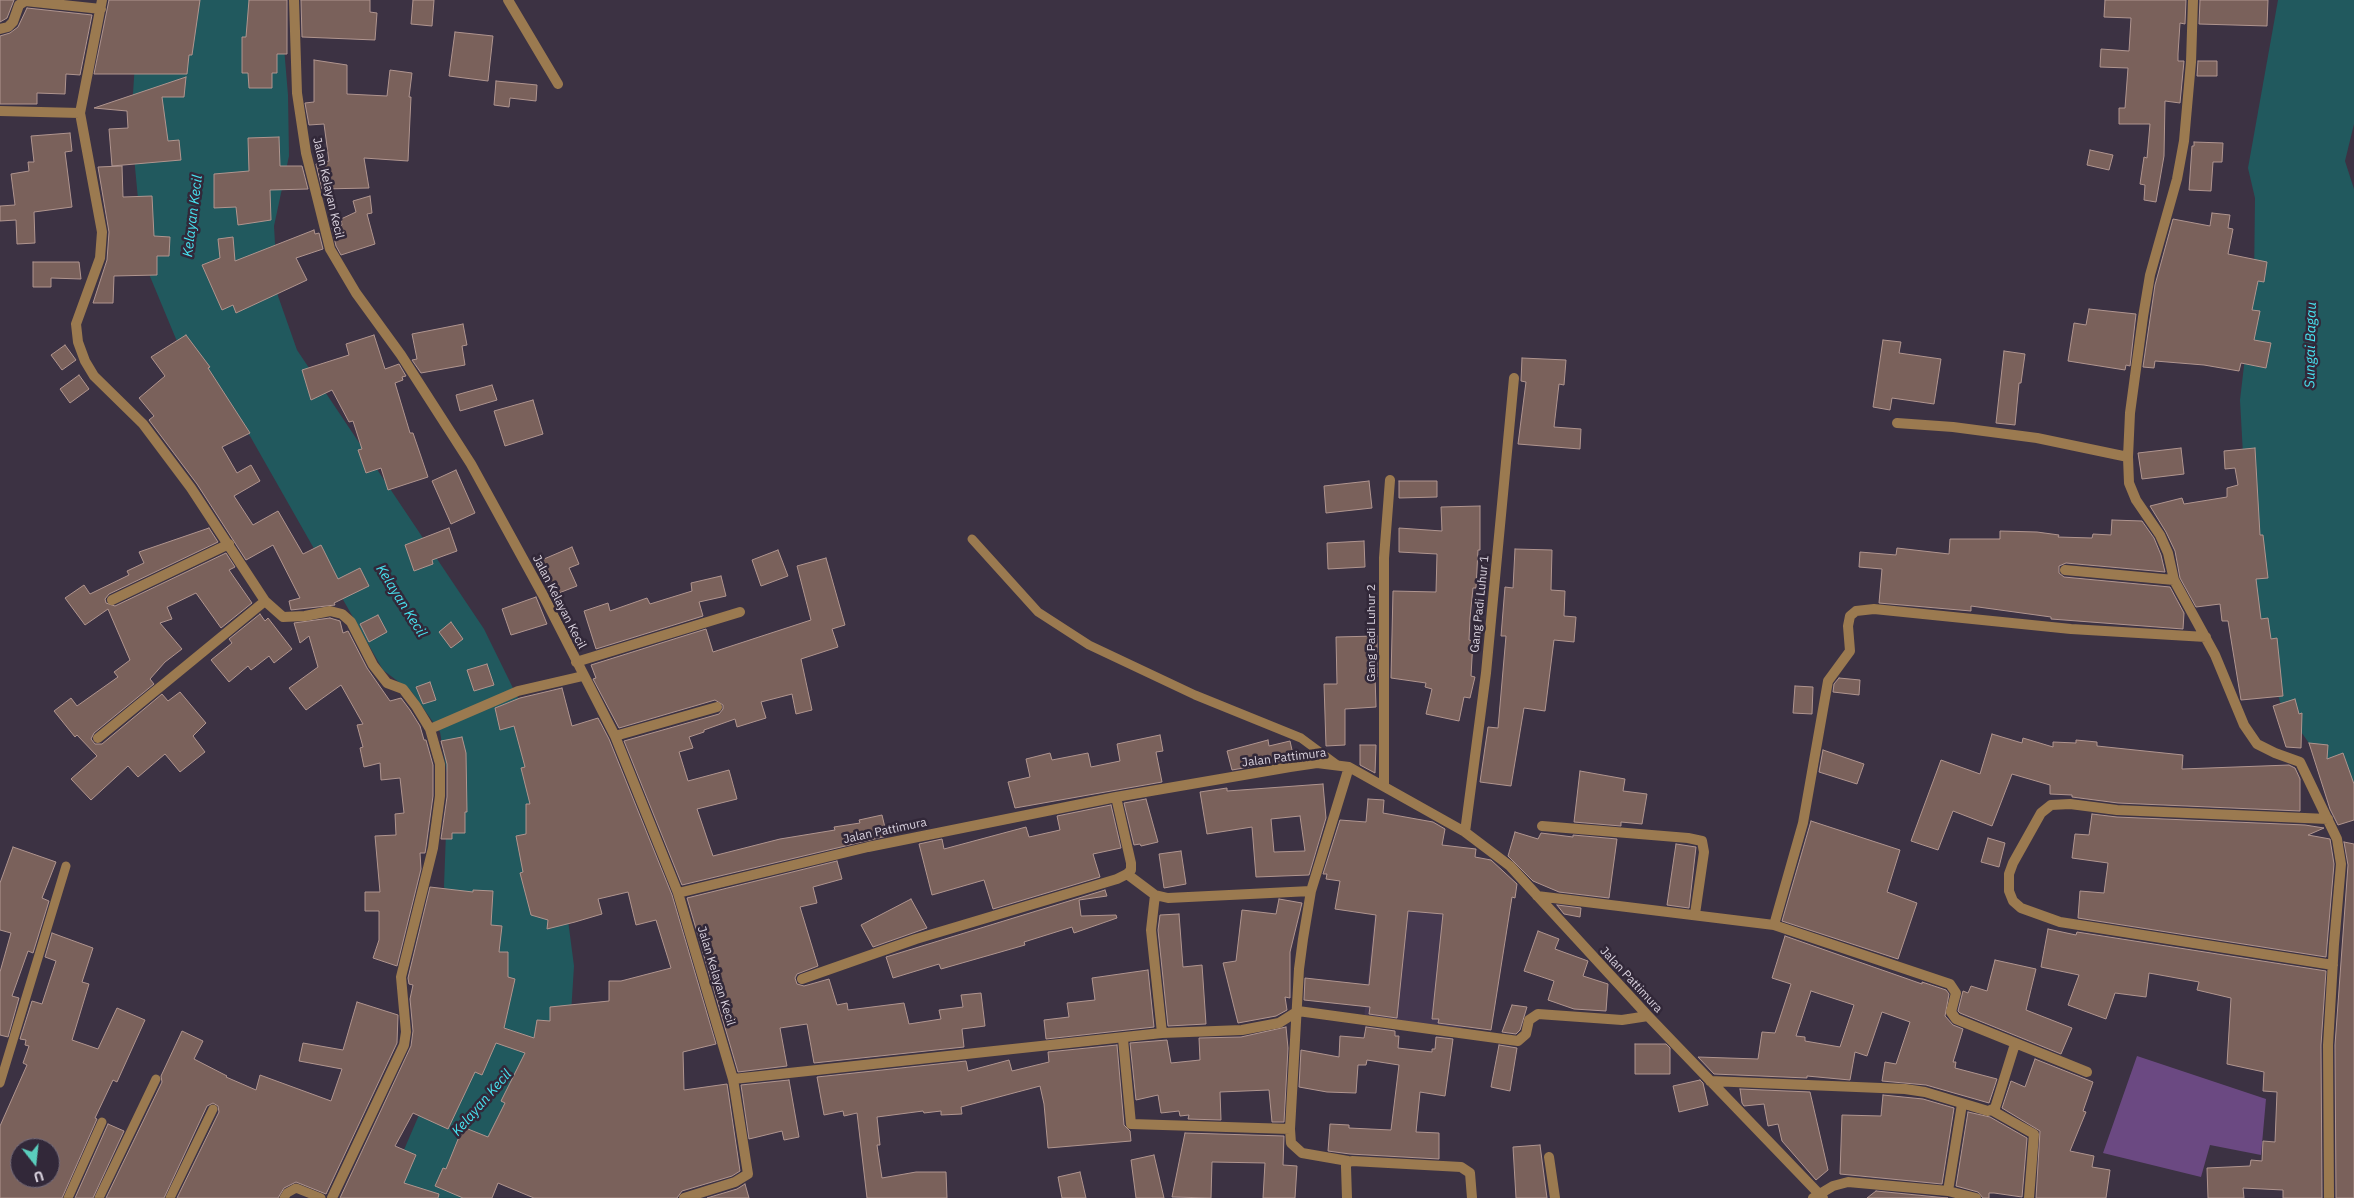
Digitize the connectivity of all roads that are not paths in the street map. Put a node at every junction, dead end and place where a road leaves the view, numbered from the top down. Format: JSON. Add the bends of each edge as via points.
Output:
{"nodes":[{"id":1,"x":294,"y":0,"type":"edge"},
{"id":2,"x":508,"y":0,"type":"edge"},
{"id":3,"x":2193,"y":0,"type":"edge"},
{"id":4,"x":101,"y":4,"type":"edge"},
{"id":5,"x":0,"y":29,"type":"edge"},
{"id":6,"x":558,"y":84,"type":"dead end"},
{"id":7,"x":0,"y":111,"type":"edge"},
{"id":8,"x":80,"y":112,"type":"junction"},
{"id":9,"x":1514,"y":378,"type":"dead end"},
{"id":10,"x":1897,"y":423,"type":"dead end"},
{"id":11,"x":2128,"y":457,"type":"junction"},
{"id":12,"x":1390,"y":480,"type":"dead end"},
{"id":13,"x":972,"y":539,"type":"dead end"},
{"id":14,"x":228,"y":544,"type":"junction"},
{"id":15,"x":2065,"y":570,"type":"dead end"},
{"id":16,"x":2174,"y":580,"type":"junction"},
{"id":17,"x":112,"y":600,"type":"dead end"},
{"id":18,"x":265,"y":601,"type":"junction"},
{"id":19,"x":740,"y":612,"type":"dead end"},
{"id":20,"x":2206,"y":637,"type":"junction"},
{"id":21,"x":576,"y":662,"type":"junction"},
{"id":22,"x":583,"y":676,"type":"junction"},
{"id":23,"x":717,"y":707,"type":"dead end"},
{"id":24,"x":433,"y":728,"type":"junction"},
{"id":25,"x":615,"y":736,"type":"junction"},
{"id":26,"x":98,"y":738,"type":"dead end"},
{"id":27,"x":1336,"y":764,"type":"junction"},
{"id":28,"x":1349,"y":767,"type":"junction"},
{"id":29,"x":1384,"y":786,"type":"junction"},
{"id":30,"x":1116,"y":797,"type":"junction"},
{"id":31,"x":2328,"y":819,"type":"junction"},
{"id":32,"x":1542,"y":826,"type":"dead end"},
{"id":33,"x":1465,"y":832,"type":"junction"},
{"id":34,"x":66,"y":866,"type":"dead end"},
{"id":35,"x":1127,"y":874,"type":"junction"},
{"id":36,"x":1311,"y":891,"type":"junction"},
{"id":37,"x":678,"y":893,"type":"junction"},
{"id":38,"x":1155,"y":895,"type":"junction"},
{"id":39,"x":1537,"y":896,"type":"junction"},
{"id":40,"x":1695,"y":914,"type":"junction"},
{"id":41,"x":1774,"y":925,"type":"junction"},
{"id":42,"x":2333,"y":965,"type":"junction"},
{"id":43,"x":802,"y":979,"type":"dead end"},
{"id":44,"x":1298,"y":1011,"type":"junction"},
{"id":45,"x":1648,"y":1016,"type":"junction"},
{"id":46,"x":1162,"y":1033,"type":"junction"},
{"id":47,"x":1124,"y":1038,"type":"junction"},
{"id":48,"x":2015,"y":1044,"type":"junction"},
{"id":49,"x":2087,"y":1072,"type":"dead end"},
{"id":50,"x":156,"y":1079,"type":"dead end"},
{"id":51,"x":733,"y":1079,"type":"junction"},
{"id":52,"x":1710,"y":1081,"type":"junction"},
{"id":53,"x":0,"y":1083,"type":"edge"},
{"id":54,"x":1962,"y":1104,"type":"junction"},
{"id":55,"x":213,"y":1109,"type":"dead end"},
{"id":56,"x":1992,"y":1111,"type":"junction"},
{"id":57,"x":102,"y":1122,"type":"dead end"},
{"id":58,"x":1290,"y":1129,"type":"junction"},
{"id":59,"x":1549,"y":1157,"type":"dead end"},
{"id":60,"x":1348,"y":1161,"type":"junction"},
{"id":61,"x":1948,"y":1191,"type":"junction"},
{"id":62,"x":1818,"y":1197,"type":"edge"},
{"id":63,"x":68,"y":1198,"type":"edge"},
{"id":64,"x":99,"y":1198,"type":"edge"},
{"id":65,"x":170,"y":1198,"type":"edge"},
{"id":66,"x":284,"y":1198,"type":"edge"},
{"id":67,"x":321,"y":1198,"type":"edge"},
{"id":68,"x":332,"y":1198,"type":"edge"},
{"id":69,"x":684,"y":1198,"type":"edge"},
{"id":70,"x":1347,"y":1198,"type":"edge"},
{"id":71,"x":1472,"y":1198,"type":"edge"},
{"id":72,"x":1555,"y":1198,"type":"edge"},
{"id":73,"x":1976,"y":1198,"type":"edge"},
{"id":74,"x":2029,"y":1198,"type":"edge"},
{"id":75,"x":2329,"y":1198,"type":"edge"}],
"edges":[{"from":1,"to":21,"type":"street","name":"Jalan Kelayan Kecil","via":[[294,50],[303,136],[330,249],[471,464]]},
{"from":2,"to":6,"type":"street"},
{"from":3,"to":11,"type":"street","via":[[2184,141],[2177,180],[2150,275],[2130,413]]},
{"from":4,"to":5,"type":"street","via":[[25,1],[19,5],[13,22]]},
{"from":4,"to":8,"type":"street"},
{"from":7,"to":8,"type":"street"},
{"from":8,"to":14,"type":"street","via":[[102,232],[100,258],[76,324],[78,342],[94,376],[143,424]]},
{"from":9,"to":33,"type":"street","name":"Gang Padi Luhur 1","via":[[1486,673]]},
{"from":10,"to":11,"type":"street","via":[[2038,438]]},
{"from":11,"to":16,"type":"street","via":[[2129,483],[2165,547]]},
{"from":12,"to":29,"type":"street","name":"Gang Padi Luhur 2","via":[[1384,558]]},
{"from":13,"to":27,"type":"lane","via":[[1038,612],[1089,645],[1195,695],[1301,738]]},
{"from":14,"to":17,"type":"street"},
{"from":14,"to":18,"type":"street"},
{"from":15,"to":16,"type":"street"},
{"from":16,"to":20,"type":"street"},
{"from":18,"to":24,"type":"street","via":[[283,617],[330,611],[342,614],[351,622],[387,683],[403,689]]},
{"from":18,"to":26,"type":"street"},
{"from":19,"to":21,"type":"street"},
{"from":20,"to":31,"type":"street","via":[[2244,725],[2257,744],[2300,762]]},
{"from":20,"to":41,"type":"street","via":[[2071,629],[1893,610],[1862,608],[1856,611],[1850,616],[1848,626],[1850,651],[1828,680],[1803,823]]},
{"from":21,"to":22,"type":"street","name":"Jalan Kelayan Kecil"},
{"from":22,"to":24,"type":"street","via":[[518,691]]},
{"from":22,"to":25,"type":"street","name":"Jalan Kelayan Kecil"},
{"from":23,"to":25,"type":"street"},
{"from":24,"to":68,"type":"street","via":[[440,764],[440,796],[433,848],[401,977],[406,1032],[404,1045]]},
{"from":25,"to":37,"type":"street","name":"Jalan Kelayan Kecil"},
{"from":27,"to":28,"type":"street","name":"Jalan Pattimura"},
{"from":27,"to":30,"type":"street","name":"Jalan Pattimura","via":[[1290,767]]},
{"from":28,"to":29,"type":"street","name":"Jalan Pattimura"},
{"from":28,"to":36,"type":"street"},
{"from":29,"to":33,"type":"street","name":"Jalan Pattimura"},
{"from":30,"to":35,"type":"street","via":[[1131,863]]},
{"from":30,"to":37,"type":"street","name":"Jalan Pattimura","via":[[868,847]]},
{"from":31,"to":42,"type":"street","via":[[2337,839],[2341,864]]},
{"from":31,"to":42,"type":"street","via":[[2051,805],[2041,813],[2013,863],[2009,891],[2021,908],[2060,922]]},
{"from":32,"to":40,"type":"street","via":[[1702,841],[1704,852]]},
{"from":33,"to":39,"type":"street","name":"Jalan Pattimura","via":[[1510,866]]},
{"from":34,"to":53,"type":"lane"},
{"from":35,"to":38,"type":"street"},
{"from":35,"to":43,"type":"street","via":[[916,939]]},
{"from":36,"to":38,"type":"street","via":[[1182,899]]},
{"from":36,"to":44,"type":"street","via":[[1299,969]]},
{"from":37,"to":51,"type":"street","name":"Jalan Kelayan Kecil"},
{"from":38,"to":46,"type":"street","via":[[1152,930]]},
{"from":39,"to":40,"type":"street"},
{"from":39,"to":45,"type":"street","name":"Jalan Pattimura"},
{"from":40,"to":41,"type":"street"},
{"from":41,"to":48,"type":"street","via":[[1950,984],[1956,993],[1951,1015]]},
{"from":42,"to":75,"type":"street","via":[[2328,1045]]},
{"from":44,"to":45,"type":"street","via":[[1518,1041],[1526,1034],[1528,1020],[1538,1014],[1622,1020]]},
{"from":44,"to":46,"type":"street","via":[[1279,1023],[1242,1030]]},
{"from":44,"to":58,"type":"street"},
{"from":45,"to":52,"type":"street","name":"Jalan Pattimura"},
{"from":46,"to":47,"type":"street"},
{"from":47,"to":51,"type":"street"},
{"from":47,"to":58,"type":"street","via":[[1132,1124]]},
{"from":48,"to":49,"type":"street"},
{"from":48,"to":56,"type":"street"},
{"from":50,"to":64,"type":"lane"},
{"from":51,"to":69,"type":"street","name":"Jalan Kelayan Kecil","via":[[748,1174],[735,1182]]},
{"from":52,"to":54,"type":"street","via":[[1905,1089]]},
{"from":52,"to":62,"type":"street","name":"Jalan Pattimura"},
{"from":54,"to":56,"type":"street"},
{"from":54,"to":61,"type":"street"},
{"from":55,"to":65,"type":"lane"},
{"from":56,"to":74,"type":"street","via":[[2034,1134]]},
{"from":57,"to":63,"type":"lane"},
{"from":58,"to":60,"type":"street","via":[[1291,1143],[1302,1153]]},
{"from":59,"to":72,"type":"street"},
{"from":60,"to":70,"type":"street"},
{"from":60,"to":71,"type":"street","via":[[1461,1167],[1470,1173]]},
{"from":61,"to":62,"type":"street","via":[[1848,1182],[1833,1186]]},
{"from":61,"to":73,"type":"street"},
{"from":66,"to":67,"type":"lane","via":[[287,1192],[296,1188]]}]}
